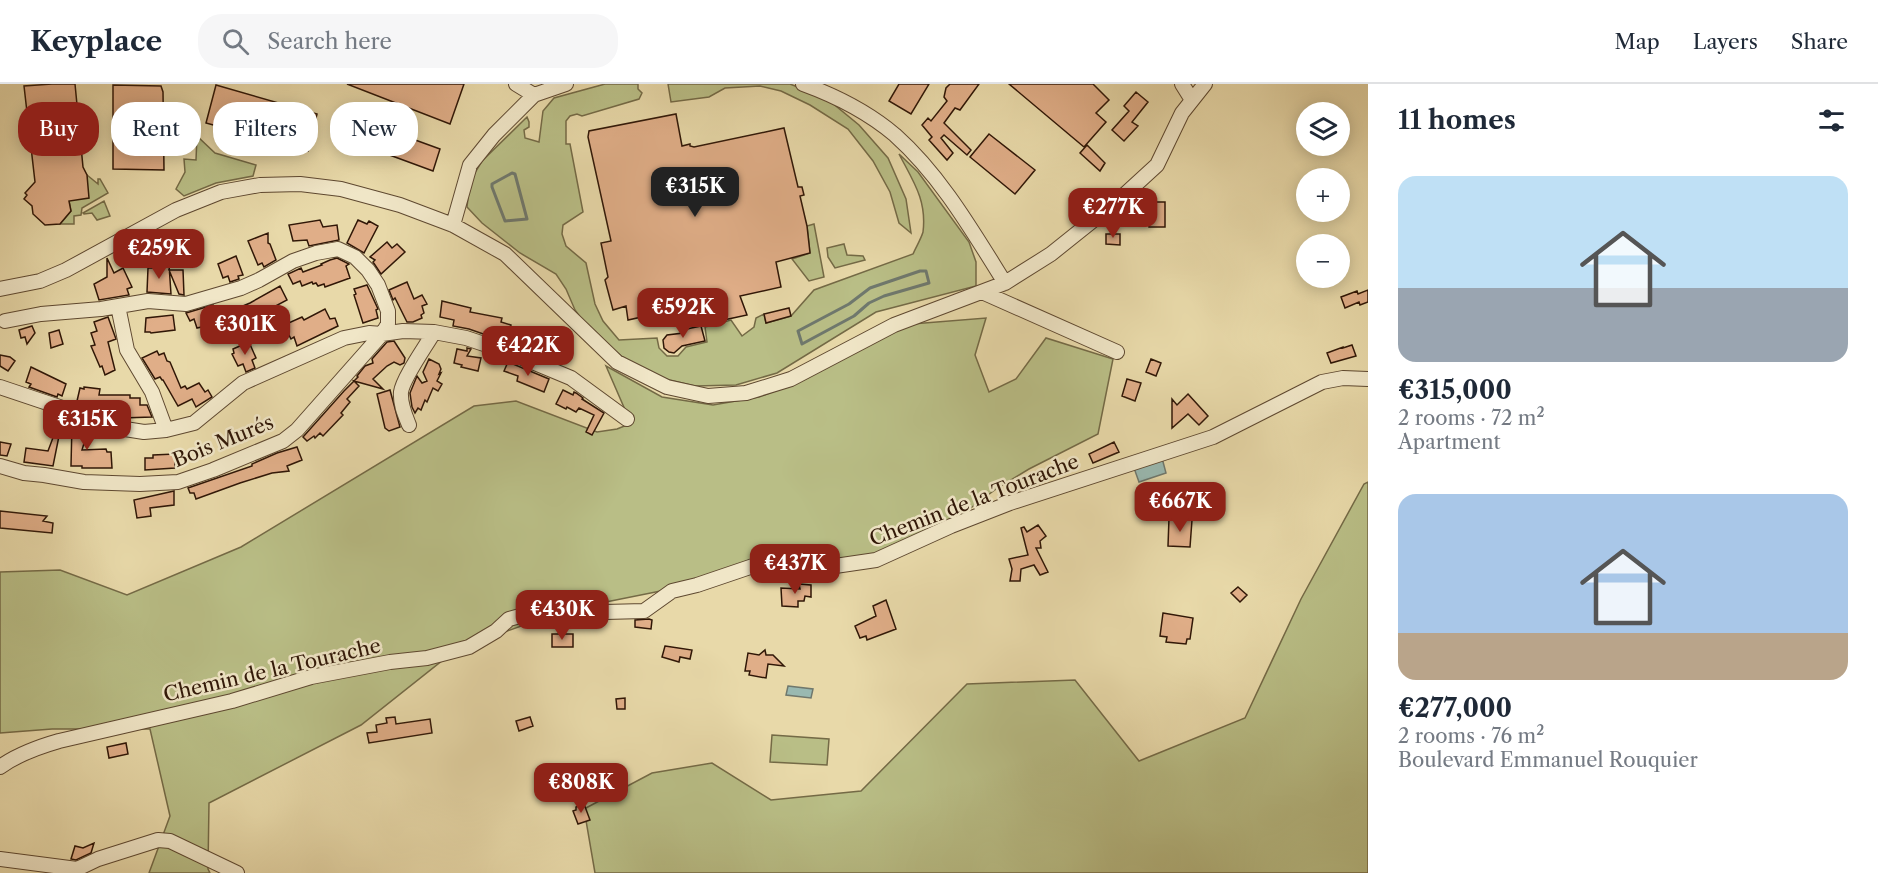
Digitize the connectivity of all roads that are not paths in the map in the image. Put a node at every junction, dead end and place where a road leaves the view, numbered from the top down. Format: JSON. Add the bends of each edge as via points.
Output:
{"nodes":[{"id":1,"x":516,"y":84,"type":"edge"},
{"id":2,"x":566,"y":84,"type":"edge"},
{"id":3,"x":803,"y":84,"type":"edge"},
{"id":4,"x":1182,"y":84,"type":"edge"},
{"id":5,"x":1199,"y":89,"type":"edge"},
{"id":6,"x":534,"y":95,"type":"junction"},
{"id":7,"x":453,"y":225,"type":"junction"},
{"id":8,"x":1005,"y":282,"type":"junction"},
{"id":9,"x":0,"y":289,"type":"edge"},
{"id":10,"x":982,"y":292,"type":"junction"},
{"id":11,"x":118,"y":306,"type":"junction"},
{"id":12,"x":5,"y":321,"type":"dead end"},
{"id":13,"x":434,"y":332,"type":"junction"},
{"id":14,"x":382,"y":334,"type":"junction"},
{"id":15,"x":1117,"y":352,"type":"dead end"},
{"id":16,"x":1368,"y":379,"type":"edge"},
{"id":17,"x":0,"y":387,"type":"edge"},
{"id":18,"x":627,"y":419,"type":"dead end"},
{"id":19,"x":409,"y":425,"type":"dead end"},
{"id":20,"x":166,"y":430,"type":"junction"},
{"id":21,"x":0,"y":466,"type":"edge"},
{"id":22,"x":0,"y":767,"type":"edge"},
{"id":23,"x":0,"y":859,"type":"edge"},
{"id":24,"x":237,"y":873,"type":"edge"}],
"edges":[{"from":1,"to":6,"type":"street"},
{"from":2,"to":6,"type":"street"},
{"from":3,"to":8,"type":"street","via":[[865,112],[896,135],[965,219]]},
{"from":4,"to":5,"type":"street"},
{"from":5,"to":8,"type":"street","via":[[1182,113],[1157,165],[1051,254]]},
{"from":6,"to":7,"type":"street","via":[[470,165]]},
{"from":7,"to":9,"type":"street","via":[[341,189],[260,185],[221,192],[176,210],[66,270],[40,281]]},
{"from":7,"to":10,"type":"street","via":[[505,255],[616,362],[667,387],[708,396],[746,393],[791,379],[894,325]]},
{"from":8,"to":10,"type":"street"},
{"from":10,"to":15,"type":"street"},
{"from":11,"to":12,"type":"street"},
{"from":11,"to":14,"type":"street","via":[[148,301],[186,304],[241,288],[293,261],[338,249],[355,257],[378,285],[388,311],[388,324]]},
{"from":11,"to":20,"type":"street","name":"Bois Murés","via":[[127,350],[152,392]]},
{"from":13,"to":14,"type":"street","name":"Bois Murés"},
{"from":13,"to":18,"type":"street","name":"Bois Murés","via":[[466,338],[571,378]]},
{"from":13,"to":19,"type":"street","via":[[401,391]]},
{"from":14,"to":20,"type":"street","name":"Bois Murés","via":[[344,338],[253,378],[194,423]]},
{"from":14,"to":21,"type":"street","name":"Bois Murés","via":[[297,430],[282,441],[178,482],[84,482]]},
{"from":16,"to":22,"type":"street","name":"Chemin de la Tourache","via":[[1322,382],[1213,436],[1010,503],[876,560],[801,571],[753,566],[672,591],[644,611],[527,614],[509,620],[469,647],[311,677],[232,701],[59,741],[32,749]]},
{"from":17,"to":20,"type":"street","name":"Bois Murés","via":[[124,429]]},
{"from":23,"to":24,"type":"street","via":[[77,869],[158,840]]}]}
